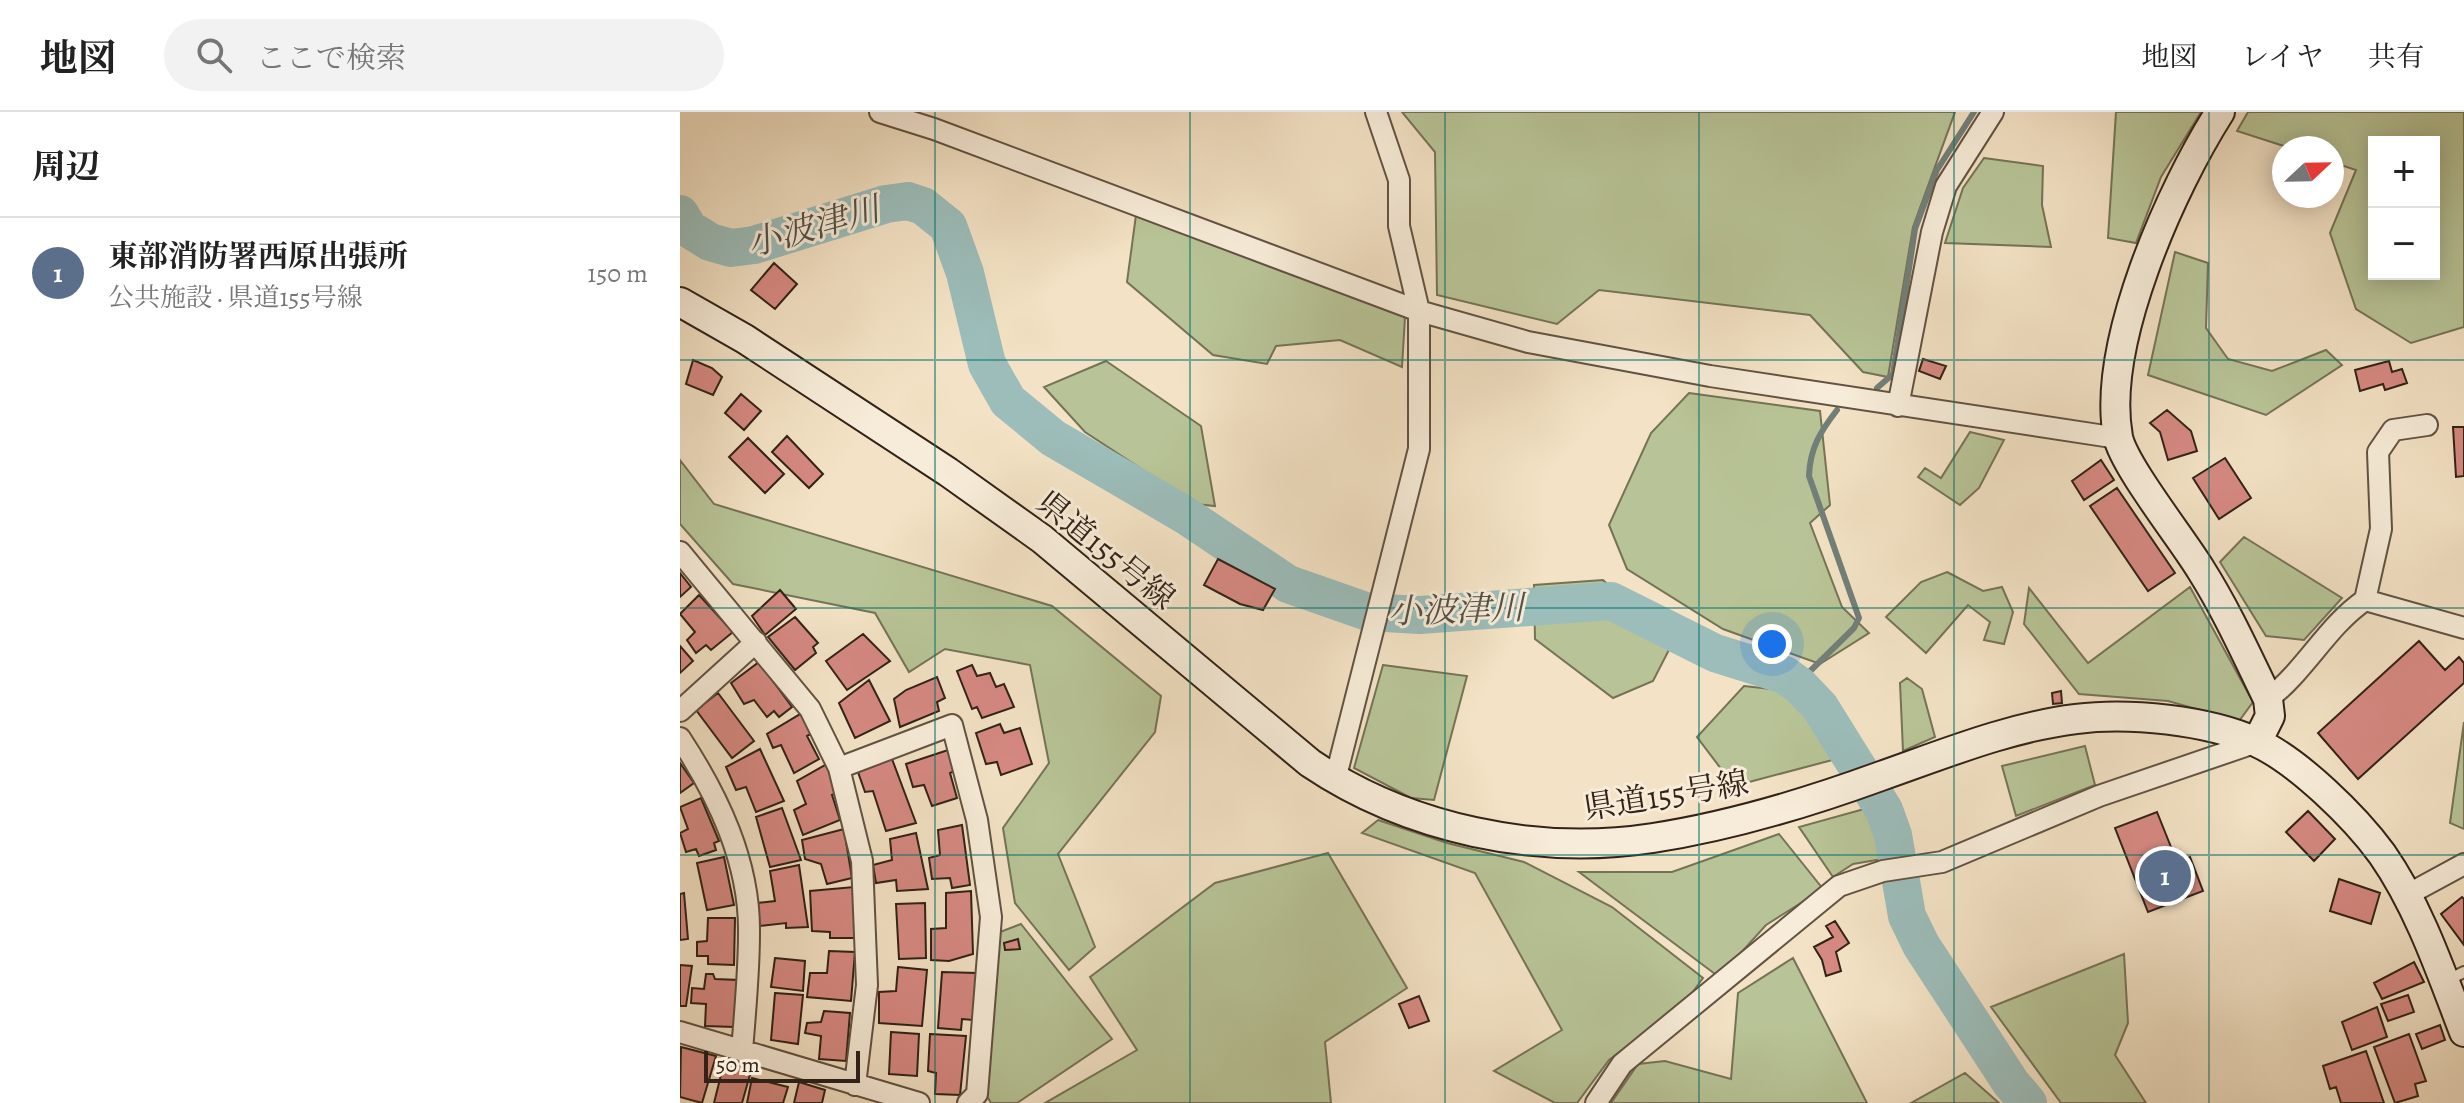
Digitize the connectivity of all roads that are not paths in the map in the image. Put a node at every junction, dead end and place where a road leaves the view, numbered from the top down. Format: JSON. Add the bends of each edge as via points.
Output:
{"nodes":[{"id":1,"x":880,"y":112,"type":"edge"},
{"id":2,"x":1376,"y":112,"type":"edge"},
{"id":3,"x":1993,"y":112,"type":"edge"},
{"id":4,"x":2220,"y":112,"type":"edge"},
{"id":5,"x":680,"y":302,"type":"edge"},
{"id":6,"x":1419,"y":311,"type":"junction"},
{"id":7,"x":1898,"y":406,"type":"junction"},
{"id":8,"x":2427,"y":425,"type":"dead end"},
{"id":9,"x":2118,"y":438,"type":"junction"},
{"id":10,"x":680,"y":552,"type":"edge"},
{"id":11,"x":2365,"y":600,"type":"junction"},
{"id":12,"x":2464,"y":628,"type":"edge"},
{"id":13,"x":756,"y":642,"type":"junction"},
{"id":14,"x":2268,"y":699,"type":"junction"},
{"id":15,"x":680,"y":711,"type":"edge"},
{"id":16,"x":680,"y":738,"type":"edge"},
{"id":17,"x":2257,"y":742,"type":"junction"},
{"id":18,"x":839,"y":768,"type":"junction"},
{"id":19,"x":1335,"y":780,"type":"junction"},
{"id":20,"x":2464,"y":864,"type":"edge"},
{"id":21,"x":2407,"y":895,"type":"junction"},
{"id":22,"x":2454,"y":977,"type":"edge"},
{"id":23,"x":680,"y":1032,"type":"edge"},
{"id":24,"x":2464,"y":1032,"type":"edge"},
{"id":25,"x":742,"y":1051,"type":"junction"},
{"id":26,"x":855,"y":1085,"type":"junction"},
{"id":27,"x":919,"y":1103,"type":"edge"},
{"id":28,"x":968,"y":1103,"type":"edge"},
{"id":29,"x":1596,"y":1103,"type":"edge"}],
"edges":[{"from":1,"to":6,"type":"street"},
{"from":2,"to":6,"type":"street","via":[[1399,180],[1399,226]]},
{"from":3,"to":7,"type":"street","via":[[1946,186]]},
{"from":4,"to":9,"type":"main road","via":[[2192,156],[2135,293],[2121,364]]},
{"from":5,"to":19,"type":"main road","name":"県道155号線","via":[[745,339],[1042,539]]},
{"from":6,"to":7,"type":"street","via":[[1528,342]]},
{"from":6,"to":19,"type":"street","via":[[1419,449]]},
{"from":7,"to":9,"type":"street"},
{"from":8,"to":11,"type":"street","via":[[2393,430],[2378,452],[2381,529]]},
{"from":9,"to":14,"type":"main road","via":[[2203,572]]},
{"from":10,"to":13,"type":"street"},
{"from":11,"to":12,"type":"street"},
{"from":11,"to":14,"type":"street"},
{"from":13,"to":15,"type":"street"},
{"from":13,"to":18,"type":"street","via":[[810,709]]},
{"from":14,"to":17,"type":"main road","via":[[2270,716]]},
{"from":16,"to":25,"type":"street","via":[[713,788],[738,853],[750,930]]},
{"from":17,"to":19,"type":"main road","name":"県道155号線","via":[[2156,719],[2072,719],[1715,827],[1590,844],[1508,839],[1464,828]]},
{"from":17,"to":21,"type":"main road","name":"県道155号線","via":[[2350,817]]},
{"from":17,"to":29,"type":"street","via":[[2099,796],[1942,862],[1883,871],[1839,886],[1622,1064]]},
{"from":18,"to":26,"type":"street","via":[[862,861],[867,985]]},
{"from":18,"to":28,"type":"street","via":[[952,725],[977,820],[991,917],[977,1094]]},
{"from":20,"to":21,"type":"street"},
{"from":21,"to":22,"type":"main road","name":"県道155号線"},
{"from":22,"to":24,"type":"main road","name":"県道155号線"},
{"from":23,"to":25,"type":"street"},
{"from":25,"to":26,"type":"street"},
{"from":26,"to":27,"type":"street"}]}
